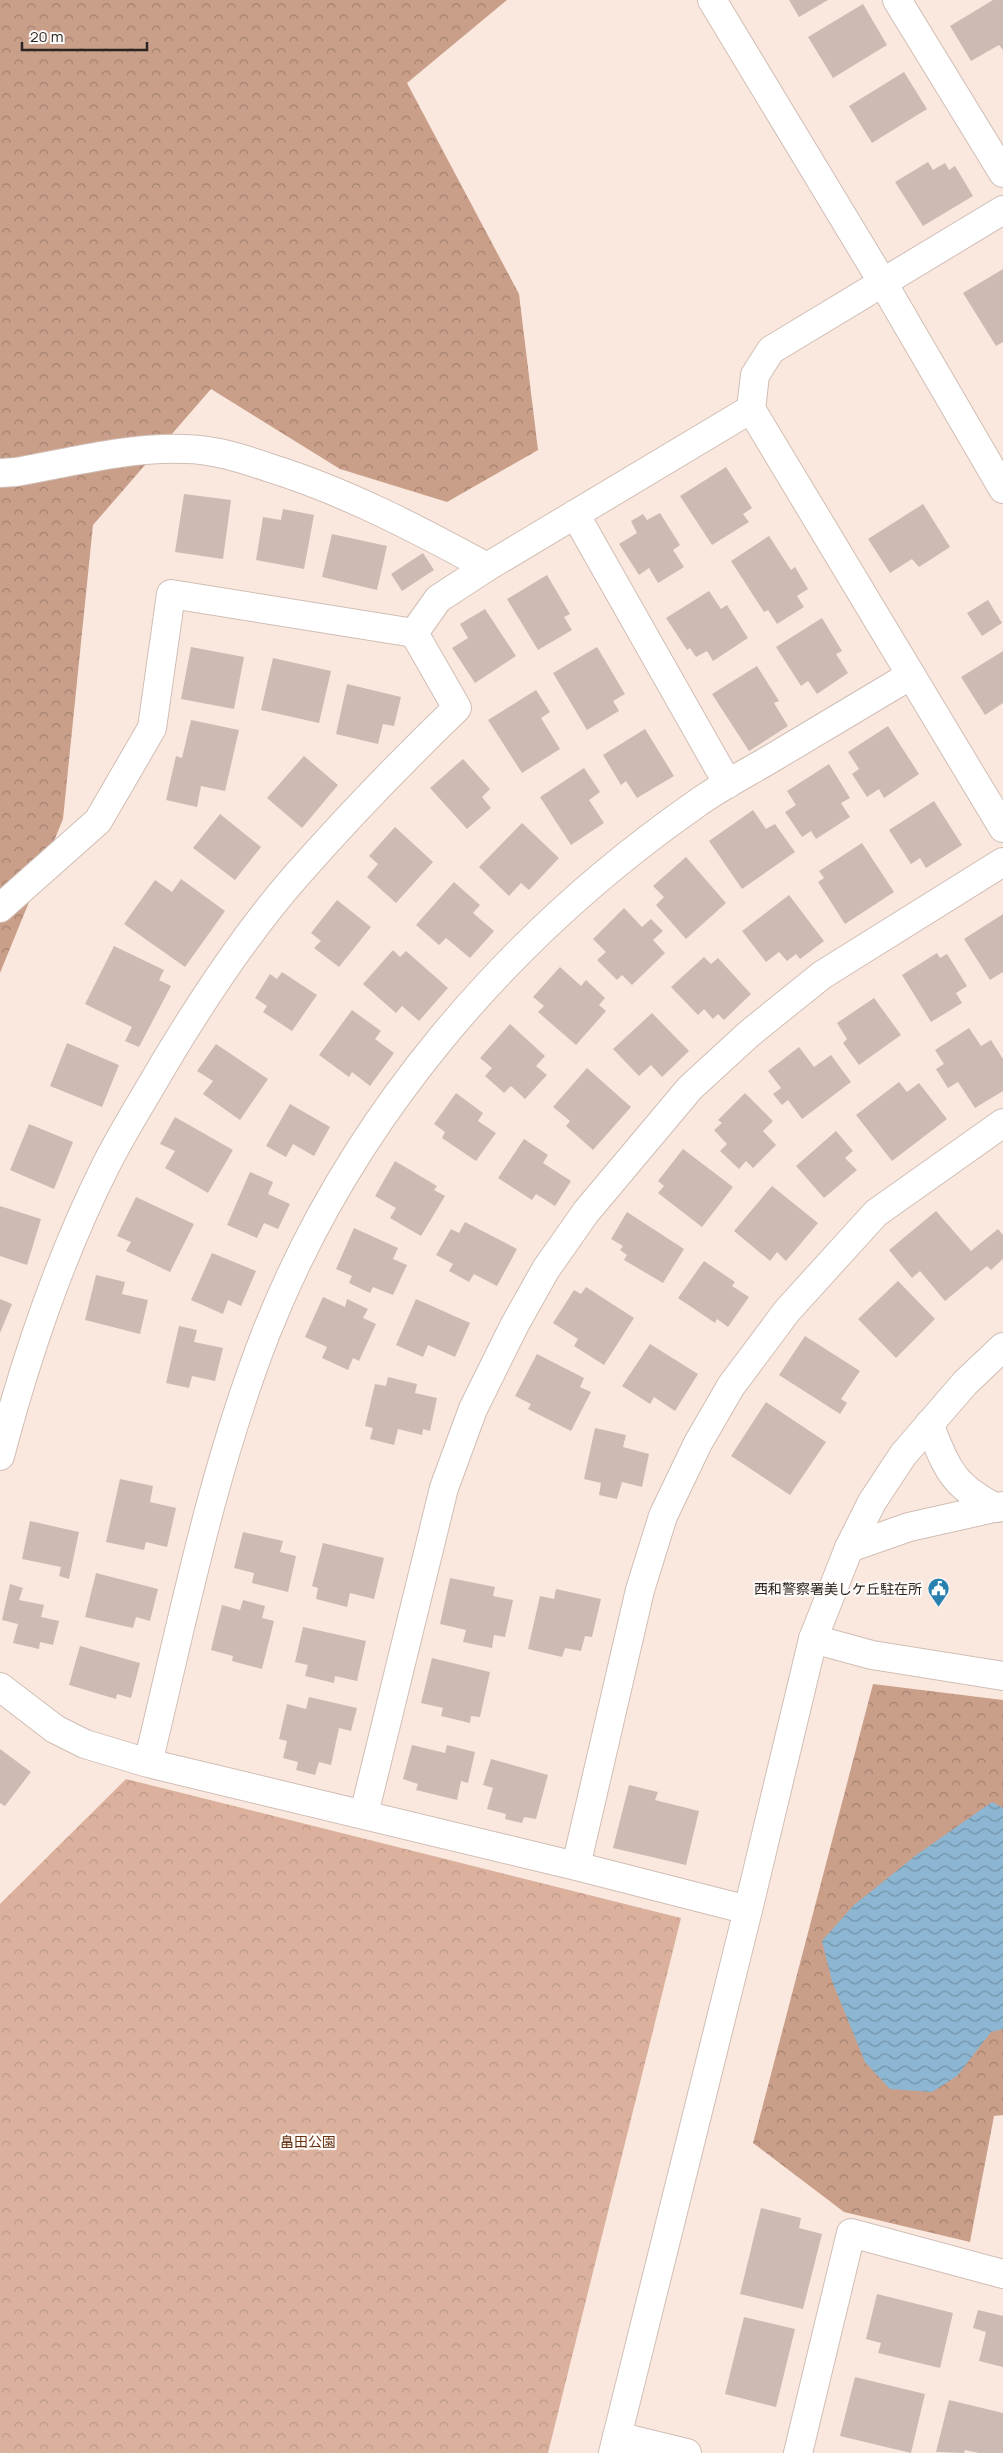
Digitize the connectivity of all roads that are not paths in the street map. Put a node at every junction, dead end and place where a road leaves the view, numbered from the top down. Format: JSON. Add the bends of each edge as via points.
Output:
{"nodes":[{"id":1,"x":712,"y":0,"type":"edge"},
{"id":2,"x":897,"y":0,"type":"edge"},
{"id":3,"x":1003,"y":174,"type":"edge"},
{"id":4,"x":1003,"y":210,"type":"edge"},
{"id":5,"x":883,"y":283,"type":"junction"},
{"id":6,"x":751,"y":409,"type":"junction"},
{"id":7,"x":0,"y":473,"type":"edge"},
{"id":8,"x":1003,"y":489,"type":"edge"},
{"id":9,"x":575,"y":514,"type":"junction"},
{"id":10,"x":487,"y":567,"type":"junction"},
{"id":11,"x":414,"y":633,"type":"junction"},
{"id":12,"x":911,"y":675,"type":"junction"},
{"id":13,"x":728,"y":784,"type":"junction"},
{"id":14,"x":1003,"y":828,"type":"edge"},
{"id":15,"x":1003,"y":862,"type":"edge"},
{"id":16,"x":0,"y":908,"type":"edge"},
{"id":17,"x":1003,"y":1123,"type":"edge"},
{"id":18,"x":1003,"y":1347,"type":"edge"},
{"id":19,"x":929,"y":1424,"type":"junction"},
{"id":20,"x":0,"y":1456,"type":"edge"},
{"id":21,"x":1000,"y":1507,"type":"edge"},
{"id":22,"x":849,"y":1548,"type":"junction"},
{"id":23,"x":812,"y":1639,"type":"junction"},
{"id":24,"x":1003,"y":1676,"type":"edge"},
{"id":25,"x":0,"y":1687,"type":"edge"},
{"id":26,"x":148,"y":1762,"type":"junction"},
{"id":27,"x":364,"y":1814,"type":"junction"},
{"id":28,"x":576,"y":1866,"type":"junction"},
{"id":29,"x":748,"y":1910,"type":"junction"},
{"id":30,"x":1003,"y":2274,"type":"edge"},
{"id":31,"x":615,"y":2445,"type":"edge"},
{"id":32,"x":687,"y":2453,"type":"edge"},
{"id":33,"x":798,"y":2453,"type":"edge"}],
"edges":[{"from":1,"to":5,"type":"street"},
{"from":2,"to":3,"type":"street"},
{"from":4,"to":5,"type":"street"},
{"from":5,"to":6,"type":"street","via":[[771,350],[755,375]]},
{"from":5,"to":8,"type":"street"},
{"from":6,"to":9,"type":"street"},
{"from":6,"to":12,"type":"street"},
{"from":7,"to":10,"type":"street","via":[[122,452],[186,449],[244,459],[316,482],[406,523]]},
{"from":9,"to":10,"type":"street"},
{"from":9,"to":13,"type":"street"},
{"from":10,"to":11,"type":"street","via":[[438,599]]},
{"from":11,"to":16,"type":"street","via":[[171,594],[152,728],[98,821]]},
{"from":11,"to":20,"type":"street","via":[[457,708],[295,877],[228,963],[179,1039],[106,1165],[70,1241],[38,1325]]},
{"from":12,"to":13,"type":"street"},
{"from":12,"to":14,"type":"street"},
{"from":13,"to":26,"type":"street","via":[[697,803],[629,855],[544,928],[459,1015],[406,1080],[323,1213],[266,1333],[248,1385],[213,1495]]},
{"from":15,"to":27,"type":"street","via":[[822,975],[750,1033],[690,1088],[586,1212],[546,1268],[473,1409],[444,1488]]},
{"from":17,"to":28,"type":"street","via":[[876,1213],[787,1311],[731,1386],[698,1443],[663,1516],[640,1590]]},
{"from":18,"to":19,"type":"street","via":[[964,1383]]},
{"from":19,"to":21,"type":"street","via":[[956,1480],[973,1496]]},
{"from":19,"to":22,"type":"street","via":[[902,1455],[872,1502]]},
{"from":21,"to":22,"type":"street","via":[[909,1527]]},
{"from":22,"to":23,"type":"street"},
{"from":23,"to":24,"type":"street","via":[[872,1655]]},
{"from":23,"to":29,"type":"street"},
{"from":25,"to":26,"type":"street","via":[[55,1729],[78,1741]]},
{"from":26,"to":27,"type":"street"},
{"from":27,"to":28,"type":"street"},
{"from":28,"to":29,"type":"street"},
{"from":29,"to":31,"type":"street"},
{"from":30,"to":33,"type":"street","via":[[851,2233]]},
{"from":31,"to":32,"type":"street"}]}
